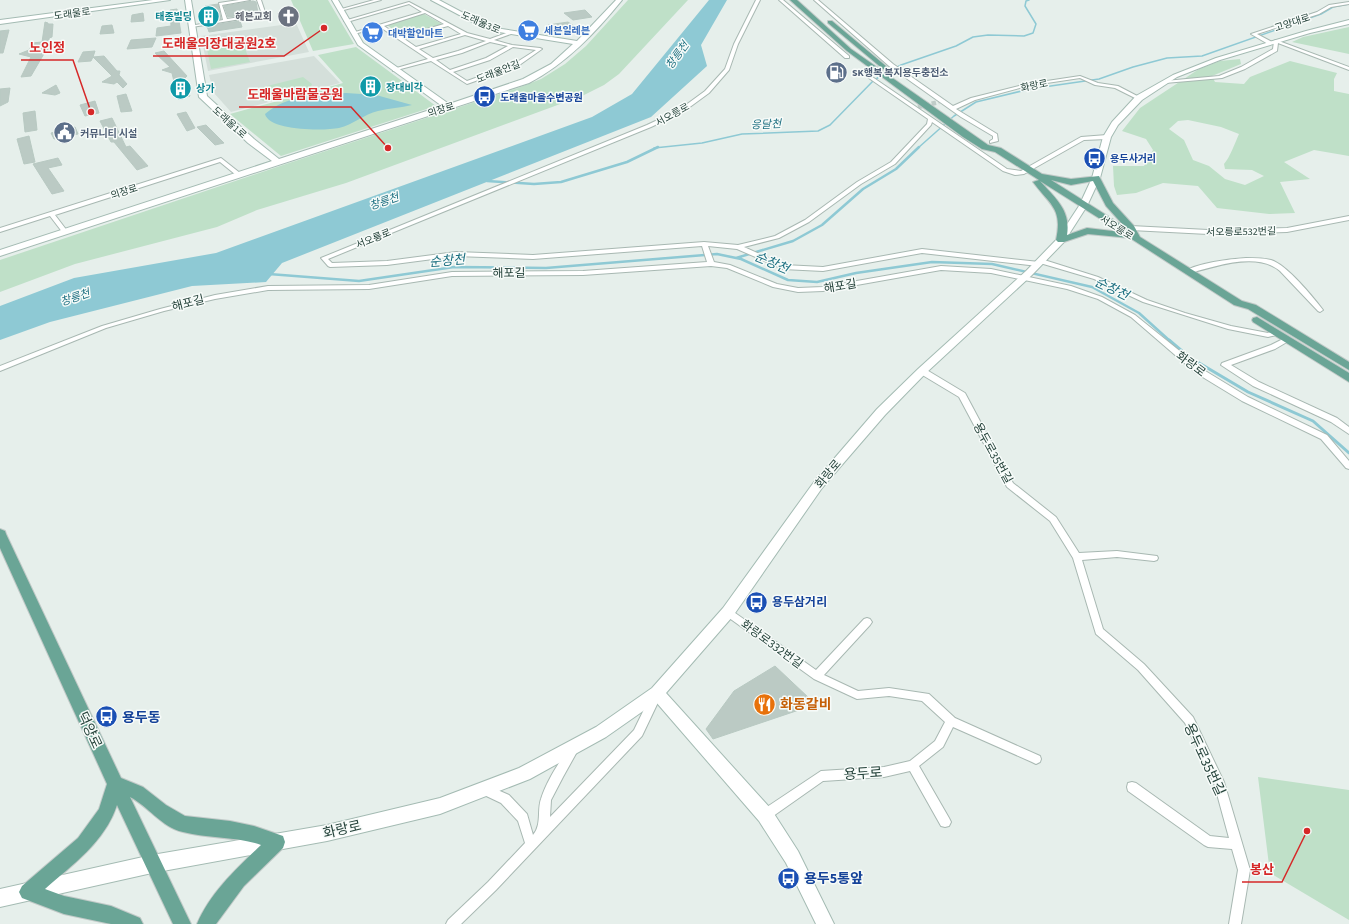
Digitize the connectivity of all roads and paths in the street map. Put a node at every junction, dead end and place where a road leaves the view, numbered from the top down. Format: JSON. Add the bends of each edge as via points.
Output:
{"nodes":[{"id":1,"x":167,"y":0,"type":"edge"},
{"id":2,"x":188,"y":0,"type":"edge"},
{"id":3,"x":248,"y":0,"type":"edge"},
{"id":4,"x":259,"y":0,"type":"edge"},
{"id":5,"x":336,"y":0,"type":"edge"},
{"id":6,"x":379,"y":0,"type":"edge"},
{"id":7,"x":434,"y":0,"type":"edge"},
{"id":8,"x":619,"y":0,"type":"edge"},
{"id":9,"x":758,"y":0,"type":"edge"},
{"id":10,"x":781,"y":0,"type":"edge"},
{"id":11,"x":793,"y":0,"type":"edge"},
{"id":12,"x":804,"y":0,"type":"edge"},
{"id":13,"x":816,"y":0,"type":"edge"},
{"id":14,"x":1349,"y":3,"type":"edge"},
{"id":15,"x":340,"y":10,"type":"junction"},
{"id":16,"x":425,"y":12,"type":"junction"},
{"id":17,"x":224,"y":21,"type":"junction"},
{"id":18,"x":346,"y":21,"type":"junction"},
{"id":19,"x":0,"y":22,"type":"edge"},
{"id":20,"x":1349,"y":22,"type":"edge"},
{"id":21,"x":380,"y":25,"type":"junction"},
{"id":22,"x":447,"y":25,"type":"junction"},
{"id":23,"x":192,"y":26,"type":"junction"},
{"id":24,"x":354,"y":33,"type":"junction"},
{"id":25,"x":509,"y":33,"type":"junction"},
{"id":26,"x":465,"y":34,"type":"junction"},
{"id":27,"x":400,"y":38,"type":"junction"},
{"id":28,"x":490,"y":41,"type":"junction"},
{"id":29,"x":1273,"y":42,"type":"junction"},
{"id":30,"x":578,"y":43,"type":"junction"},
{"id":31,"x":512,"y":46,"type":"junction"},
{"id":32,"x":416,"y":48,"type":"junction"},
{"id":33,"x":846,"y":57,"type":"dead end"},
{"id":34,"x":432,"y":60,"type":"junction"},
{"id":35,"x":1349,"y":69,"type":"edge"},
{"id":36,"x":395,"y":70,"type":"junction"},
{"id":37,"x":893,"y":70,"type":"junction"},
{"id":38,"x":450,"y":71,"type":"junction"},
{"id":39,"x":865,"y":73,"type":"dead end"},
{"id":40,"x":1165,"y":82,"type":"junction"},
{"id":41,"x":1139,"y":98,"type":"junction"},
{"id":42,"x":448,"y":107,"type":"junction"},
{"id":43,"x":953,"y":111,"type":"junction"},
{"id":44,"x":930,"y":119,"type":"junction"},
{"id":45,"x":939,"y":120,"type":"junction"},
{"id":46,"x":949,"y":127,"type":"junction"},
{"id":47,"x":1107,"y":137,"type":"junction"},
{"id":48,"x":998,"y":150,"type":"junction"},
{"id":49,"x":278,"y":162,"type":"junction"},
{"id":50,"x":1030,"y":172,"type":"junction"},
{"id":51,"x":238,"y":174,"type":"junction"},
{"id":52,"x":1096,"y":178,"type":"junction"},
{"id":53,"x":1083,"y":206,"type":"junction"},
{"id":54,"x":51,"y":214,"type":"junction"},
{"id":55,"x":1349,"y":218,"type":"edge"},
{"id":56,"x":0,"y":230,"type":"edge"},
{"id":57,"x":65,"y":232,"type":"junction"},
{"id":58,"x":1134,"y":235,"type":"junction"},
{"id":59,"x":1061,"y":240,"type":"junction"},
{"id":60,"x":705,"y":246,"type":"junction"},
{"id":61,"x":740,"y":248,"type":"junction"},
{"id":62,"x":0,"y":253,"type":"edge"},
{"id":63,"x":711,"y":262,"type":"junction"},
{"id":64,"x":1033,"y":269,"type":"junction"},
{"id":65,"x":1187,"y":272,"type":"junction"},
{"id":66,"x":1238,"y":303,"type":"junction"},
{"id":67,"x":1320,"y":310,"type":"dead end"},
{"id":68,"x":1284,"y":336,"type":"junction"},
{"id":69,"x":1349,"y":367,"type":"edge"},
{"id":70,"x":0,"y":369,"type":"edge"},
{"id":71,"x":922,"y":371,"type":"junction"},
{"id":72,"x":1349,"y":378,"type":"edge"},
{"id":73,"x":1349,"y":431,"type":"edge"},
{"id":74,"x":1349,"y":466,"type":"edge"},
{"id":75,"x":0,"y":534,"type":"edge"},
{"id":76,"x":1077,"y":557,"type":"junction"},
{"id":77,"x":1154,"y":558,"type":"dead end"},
{"id":78,"x":728,"y":612,"type":"junction"},
{"id":79,"x":867,"y":622,"type":"dead end"},
{"id":80,"x":817,"y":676,"type":"junction"},
{"id":81,"x":657,"y":693,"type":"junction"},
{"id":82,"x":951,"y":721,"type":"junction"},
{"id":83,"x":575,"y":746,"type":"junction"},
{"id":84,"x":1036,"y":759,"type":"dead end"},
{"id":85,"x":914,"y":765,"type":"junction"},
{"id":86,"x":115,"y":784,"type":"junction"},
{"id":87,"x":1132,"y":787,"type":"dead end"},
{"id":88,"x":484,"y":789,"type":"junction"},
{"id":89,"x":765,"y":815,"type":"junction"},
{"id":90,"x":945,"y":822,"type":"dead end"},
{"id":91,"x":543,"y":832,"type":"junction"},
{"id":92,"x":277,"y":842,"type":"junction"},
{"id":93,"x":1236,"y":844,"type":"junction"},
{"id":94,"x":531,"y":845,"type":"junction"},
{"id":95,"x":152,"y":864,"type":"junction"},
{"id":96,"x":28,"y":892,"type":"junction"},
{"id":97,"x":2,"y":898,"type":"edge"},
{"id":98,"x":134,"y":924,"type":"edge"},
{"id":99,"x":182,"y":924,"type":"edge"},
{"id":100,"x":206,"y":924,"type":"edge"},
{"id":101,"x":452,"y":924,"type":"edge"},
{"id":102,"x":825,"y":924,"type":"edge"},
{"id":103,"x":1235,"y":924,"type":"edge"}],
"edges":[{"from":1,"to":19,"type":"street","name":"도래울로"},
{"from":2,"to":23,"type":"street","name":"도래울1로"},
{"from":3,"to":17,"type":"street","via":[[220,4]]},
{"from":4,"to":17,"type":"street","via":[[264,15]]},
{"from":5,"to":15,"type":"street"},
{"from":6,"to":15,"type":"street"},
{"from":7,"to":25,"type":"street","name":"도래울3로","via":[[482,25]]},
{"from":8,"to":30,"type":"street","name":"의장로"},
{"from":9,"to":60,"type":"street","name":"서오릉로","via":[[736,44],[727,69],[707,92],[681,110],[642,129],[324,258],[330,266],[387,263],[456,254],[533,257]]},
{"from":10,"to":33,"type":"street"},
{"from":11,"to":45,"type":"main road","via":[[848,50]]},
{"from":12,"to":37,"type":"main road"},
{"from":13,"to":37,"type":"street"},
{"from":14,"to":29,"type":"street","name":"고양대로","via":[[1330,6],[1318,13],[1253,34]]},
{"from":15,"to":18,"type":"street"},
{"from":16,"to":18,"type":"street","name":"도래울안길","via":[[410,3]]},
{"from":16,"to":21,"type":"street"},
{"from":16,"to":22,"type":"street","name":"도래울안길"},
{"from":17,"to":23,"type":"street"},
{"from":18,"to":24,"type":"street"},
{"from":20,"to":29,"type":"street","name":"화랑로"},
{"from":21,"to":24,"type":"street"},
{"from":21,"to":27,"type":"street","name":"도래울안길"},
{"from":22,"to":26,"type":"street","name":"도래울안길"},
{"from":22,"to":27,"type":"street"},
{"from":23,"to":49,"type":"street","name":"도래울1로","via":[[203,97]]},
{"from":24,"to":36,"type":"street","via":[[360,44]]},
{"from":25,"to":28,"type":"street"},
{"from":25,"to":30,"type":"street","name":"도래울3로"},
{"from":26,"to":28,"type":"street","name":"도래울안길"},
{"from":26,"to":32,"type":"street"},
{"from":27,"to":32,"type":"street","name":"도래울안길"},
{"from":28,"to":31,"type":"street","name":"도래울안길"},
{"from":28,"to":34,"type":"street"},
{"from":29,"to":35,"type":"street"},
{"from":29,"to":40,"type":"street","name":"화랑로","via":[[1218,59]]},
{"from":29,"to":40,"type":"street","name":"화랑로","via":[[1275,50],[1243,68],[1220,77]]},
{"from":30,"to":42,"type":"street","name":"의장로","via":[[558,62],[536,76]]},
{"from":31,"to":38,"type":"street","via":[[488,59]]},
{"from":31,"to":38,"type":"street","name":"도래울안길","via":[[540,49],[516,65],[467,83]]},
{"from":32,"to":34,"type":"street","name":"도래울안길"},
{"from":34,"to":36,"type":"street"},
{"from":34,"to":38,"type":"street","name":"도래울안길"},
{"from":36,"to":42,"type":"street"},
{"from":37,"to":43,"type":"main road"},
{"from":37,"to":43,"type":"street"},
{"from":39,"to":44,"type":"street"},
{"from":40,"to":41,"type":"street","name":"화랑로"},
{"from":41,"to":43,"type":"street","name":"화랑로","via":[[1116,87],[1097,84],[1080,77],[1027,85],[973,99]]},
{"from":41,"to":47,"type":"street","name":"화랑로","via":[[1115,124]]},
{"from":42,"to":49,"type":"street","name":"의장로"},
{"from":43,"to":48,"type":"main road","name":"서오릉로","via":[[997,145]]},
{"from":44,"to":45,"type":"street"},
{"from":44,"to":61,"type":"street","name":"서오릉로","via":[[893,163],[859,183],[807,221],[776,236]]},
{"from":45,"to":46,"type":"main road","name":"서오릉로"},
{"from":46,"to":48,"type":"main road","name":"서오릉로","via":[[985,147]]},
{"from":46,"to":50,"type":"street","via":[[1005,170],[1015,173]]},
{"from":47,"to":50,"type":"street","via":[[1083,138]]},
{"from":47,"to":52,"type":"street","name":"화랑로"},
{"from":48,"to":50,"type":"main road","name":"서오릉로"},
{"from":49,"to":51,"type":"street","name":"의장로"},
{"from":50,"to":52,"type":"main road","via":[[1071,182]]},
{"from":50,"to":53,"type":"main road","name":"서오릉로"},
{"from":50,"to":59,"type":"main road","via":[[1060,207],[1064,223]]},
{"from":51,"to":54,"type":"street","name":"의장로","via":[[221,160]]},
{"from":51,"to":57,"type":"street","name":"의장로"},
{"from":52,"to":53,"type":"street","name":"화랑로"},
{"from":52,"to":58,"type":"main road","via":[[1109,204]]},
{"from":53,"to":58,"type":"main road","name":"서오릉로"},
{"from":53,"to":59,"type":"street","name":"화랑로"},
{"from":54,"to":56,"type":"street","name":"의장로"},
{"from":54,"to":57,"type":"street"},
{"from":55,"to":58,"type":"street","name":"서오릉로532번길","via":[[1287,230]]},
{"from":57,"to":62,"type":"street","name":"의장로"},
{"from":58,"to":59,"type":"main road","via":[[1087,231]]},
{"from":58,"to":65,"type":"main road","name":"서오릉로"},
{"from":59,"to":64,"type":"street","name":"화랑로"},
{"from":60,"to":61,"type":"street","name":"서오릉로"},
{"from":60,"to":63,"type":"street"},
{"from":61,"to":64,"type":"street","name":"화랑로","via":[[784,267],[823,269],[922,251]]},
{"from":63,"to":64,"type":"street","name":"해포길","via":[[728,266],[775,286],[798,290],[823,289],[941,268]]},
{"from":63,"to":70,"type":"street","name":"해포길","via":[[583,273],[452,274],[370,287],[268,288],[215,297],[111,325]]},
{"from":64,"to":68,"type":"street","via":[[1096,278],[1144,301],[1183,314],[1230,328],[1268,336]]},
{"from":64,"to":71,"type":"street","name":"화랑로"},
{"from":64,"to":74,"type":"street","name":"화랑로","via":[[1069,287],[1100,298],[1133,316],[1199,371],[1245,400],[1324,437]]},
{"from":65,"to":66,"type":"main road","name":"서오릉로"},
{"from":65,"to":67,"type":"street","via":[[1222,262],[1264,260],[1277,265]]},
{"from":66,"to":68,"type":"main road","name":"서오릉로","via":[[1242,310]]},
{"from":66,"to":69,"type":"main road","name":"서오릉로","via":[[1252,307]]},
{"from":68,"to":72,"type":"main road","name":"서오릉로"},
{"from":68,"to":73,"type":"street","via":[[1272,347],[1225,365],[1256,384],[1334,420]]},
{"from":71,"to":76,"type":"street","name":"용두로35번길","via":[[962,395],[1010,485],[1053,519]]},
{"from":71,"to":78,"type":"street","name":"화랑로","via":[[881,412],[818,484]]},
{"from":75,"to":86,"type":"main road","name":"덕양로"},
{"from":76,"to":77,"type":"street","via":[[1117,554]]},
{"from":76,"to":93,"type":"street","name":"용두로35번길","via":[[1099,631],[1141,667],[1188,720],[1219,782]]},
{"from":78,"to":80,"type":"street","name":"화랑로332번길"},
{"from":78,"to":81,"type":"street","name":"화랑로"},
{"from":79,"to":80,"type":"street"},
{"from":80,"to":82,"type":"street","name":"화랑로332번길","via":[[857,695],[889,692],[925,697]]},
{"from":81,"to":83,"type":"street","name":"화랑로","via":[[601,732]]},
{"from":81,"to":89,"type":"street"},
{"from":81,"to":91,"type":"street","name":"화랑로","via":[[638,733]]},
{"from":82,"to":84,"type":"street","name":"화랑로332번길"},
{"from":82,"to":85,"type":"street","name":"용두로","via":[[939,744]]},
{"from":83,"to":88,"type":"street","name":"화랑로","via":[[524,774]]},
{"from":83,"to":91,"type":"street","via":[[546,800]]},
{"from":85,"to":89,"type":"street","name":"용두로","via":[[884,772],[821,776]]},
{"from":85,"to":90,"type":"street"},
{"from":86,"to":92,"type":"main road","via":[[138,792],[160,812],[183,824],[230,829]]},
{"from":86,"to":95,"type":"main road","name":"덕양로"},
{"from":86,"to":96,"type":"main road","via":[[106,812],[84,844]]},
{"from":87,"to":93,"type":"street","via":[[1208,841]]},
{"from":88,"to":92,"type":"street","name":"화랑로","via":[[440,806],[328,833]]},
{"from":88,"to":94,"type":"street","via":[[505,799],[524,818]]},
{"from":89,"to":102,"type":"street","via":[[792,857]]},
{"from":91,"to":94,"type":"street","name":"화랑로"},
{"from":92,"to":95,"type":"street","name":"화랑로"},
{"from":92,"to":100,"type":"main road","via":[[234,884]]},
{"from":93,"to":103,"type":"street","name":"용두로35번길","via":[[1244,870]]},
{"from":94,"to":101,"type":"street","name":"화랑로"},
{"from":95,"to":96,"type":"street","name":"화랑로"},
{"from":95,"to":99,"type":"main road","name":"덕양로"},
{"from":96,"to":97,"type":"street","name":"화랑로"},
{"from":96,"to":98,"type":"main road","via":[[64,906],[112,915]]}]}
